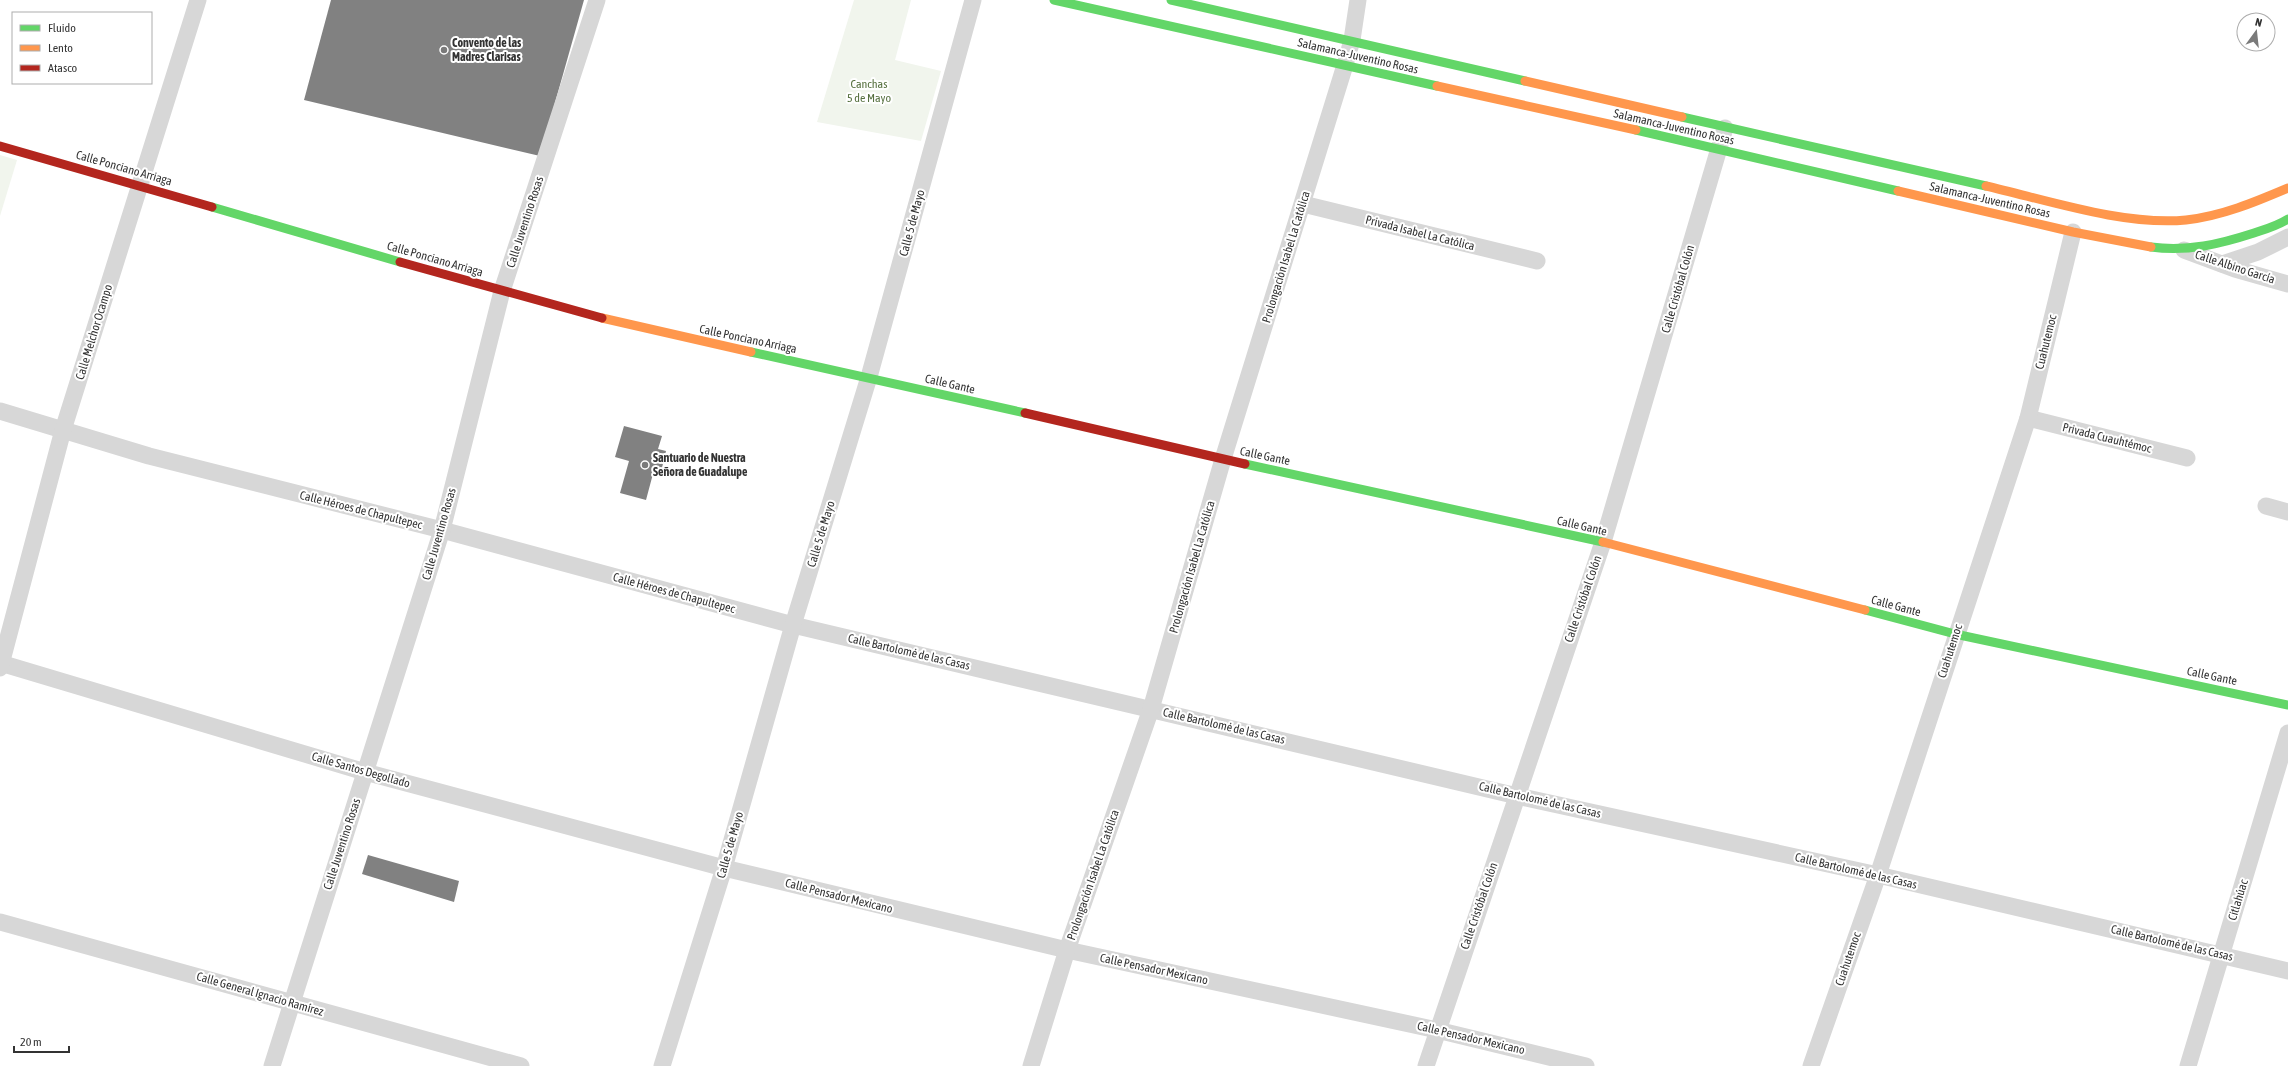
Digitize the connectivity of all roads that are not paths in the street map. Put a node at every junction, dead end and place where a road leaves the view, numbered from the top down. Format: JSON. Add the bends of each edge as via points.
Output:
{"nodes":[{"id":1,"x":198,"y":0,"type":"edge"},
{"id":2,"x":597,"y":0,"type":"edge"},
{"id":3,"x":973,"y":0,"type":"edge"},
{"id":4,"x":1054,"y":0,"type":"edge"},
{"id":5,"x":1171,"y":0,"type":"edge"},
{"id":6,"x":1358,"y":0,"type":"edge"},
{"id":7,"x":1352,"y":40,"type":"junction"},
{"id":8,"x":1345,"y":65,"type":"junction"},
{"id":9,"x":1725,"y":128,"type":"junction"},
{"id":10,"x":0,"y":146,"type":"edge"},
{"id":11,"x":1719,"y":150,"type":"junction"},
{"id":12,"x":140,"y":185,"type":"junction"},
{"id":13,"x":2288,"y":188,"type":"edge"},
{"id":14,"x":1303,"y":204,"type":"junction"},
{"id":15,"x":2286,"y":229,"type":"edge"},
{"id":16,"x":2073,"y":232,"type":"junction"},
{"id":17,"x":2182,"y":249,"type":"junction"},
{"id":18,"x":1537,"y":261,"type":"dead end"},
{"id":19,"x":2222,"y":264,"type":"junction"},
{"id":20,"x":2288,"y":284,"type":"edge"},
{"id":21,"x":502,"y":291,"type":"junction"},
{"id":22,"x":869,"y":377,"type":"junction"},
{"id":23,"x":0,"y":411,"type":"edge"},
{"id":24,"x":2028,"y":418,"type":"junction"},
{"id":25,"x":63,"y":430,"type":"junction"},
{"id":26,"x":2186,"y":458,"type":"dead end"},
{"id":27,"x":1223,"y":459,"type":"junction"},
{"id":28,"x":2266,"y":506,"type":"dead end"},
{"id":29,"x":2288,"y":512,"type":"edge"},
{"id":30,"x":442,"y":530,"type":"junction"},
{"id":31,"x":1603,"y":542,"type":"junction"},
{"id":32,"x":793,"y":625,"type":"junction"},
{"id":33,"x":1955,"y":634,"type":"junction"},
{"id":34,"x":0,"y":665,"type":"edge"},
{"id":35,"x":2288,"y":705,"type":"edge"},
{"id":36,"x":1151,"y":709,"type":"junction"},
{"id":37,"x":2288,"y":733,"type":"edge"},
{"id":38,"x":365,"y":772,"type":"junction"},
{"id":39,"x":1516,"y":796,"type":"junction"},
{"id":40,"x":724,"y":868,"type":"junction"},
{"id":41,"x":1878,"y":875,"type":"junction"},
{"id":42,"x":0,"y":922,"type":"edge"},
{"id":43,"x":1067,"y":950,"type":"junction"},
{"id":44,"x":2222,"y":954,"type":"junction"},
{"id":45,"x":2288,"y":971,"type":"edge"},
{"id":46,"x":292,"y":1003,"type":"junction"},
{"id":47,"x":1437,"y":1030,"type":"junction"},
{"id":48,"x":272,"y":1066,"type":"edge"},
{"id":49,"x":521,"y":1066,"type":"edge"},
{"id":50,"x":662,"y":1066,"type":"edge"},
{"id":51,"x":1031,"y":1066,"type":"edge"},
{"id":52,"x":1426,"y":1066,"type":"edge"},
{"id":53,"x":1586,"y":1066,"type":"edge"},
{"id":54,"x":1811,"y":1066,"type":"edge"},
{"id":55,"x":2188,"y":1066,"type":"edge"}],
"edges":[{"from":1,"to":12,"type":"street","name":"Calle Melchor Ocampo"},
{"from":2,"to":21,"type":"street","name":"Calle Juventino Rosas"},
{"from":3,"to":22,"type":"street","name":"Calle 5 de Mayo"},
{"from":4,"to":8,"type":"street","name":"Salamanca-Juventino Rosas"},
{"from":5,"to":7,"type":"street","name":"Salamanca-Juventino Rosas"},
{"from":6,"to":7,"type":"street"},
{"from":7,"to":8,"type":"street","name":"Prolongación Isabel La Católica"},
{"from":7,"to":9,"type":"street","name":"Salamanca-Juventino Rosas"},
{"from":8,"to":11,"type":"street","name":"Salamanca-Juventino Rosas"},
{"from":8,"to":14,"type":"street","name":"Prolongación Isabel La Católica"},
{"from":9,"to":11,"type":"street","name":"Calle Cristóbal Colón"},
{"from":9,"to":13,"type":"street","name":"Salamanca-Juventino Rosas","via":[[2141,221],[2191,221],[2238,210]]},
{"from":10,"to":12,"type":"street","name":"Calle Ponciano Arriaga"},
{"from":11,"to":16,"type":"street","name":"Salamanca-Juventino Rosas"},
{"from":11,"to":31,"type":"street","name":"Calle Cristóbal Colón"},
{"from":12,"to":21,"type":"street","name":"Calle Ponciano Arriaga"},
{"from":12,"to":25,"type":"street","name":"Calle Melchor Ocampo"},
{"from":14,"to":18,"type":"street","name":"Privada Isabel La Católica"},
{"from":14,"to":27,"type":"street","name":"Prolongación Isabel La Católica"},
{"from":15,"to":17,"type":"street","name":"Salamanca-Juventino Rosas"},
{"from":15,"to":19,"type":"street","via":[[2258,252]]},
{"from":16,"to":17,"type":"street","name":"Salamanca-Juventino Rosas","via":[[2129,243]]},
{"from":16,"to":24,"type":"street","name":"Cuahutemoc"},
{"from":17,"to":19,"type":"street","name":"Calle Albino García"},
{"from":19,"to":20,"type":"street","name":"Calle Albino García"},
{"from":21,"to":22,"type":"street","name":"Calle Ponciano Arriaga","via":[[637,327]]},
{"from":21,"to":30,"type":"street","name":"Calle Juventino Rosas"},
{"from":22,"to":27,"type":"street","name":"Calle Gante"},
{"from":22,"to":32,"type":"street","name":"Calle 5 de Mayo"},
{"from":23,"to":25,"type":"street","name":"Calle Héroes de Chapultepec"},
{"from":24,"to":26,"type":"street","name":"Privada Cuauhtémoc"},
{"from":24,"to":33,"type":"street","name":"Cuahutemoc"},
{"from":25,"to":30,"type":"street","name":"Calle Héroes de Chapultepec","via":[[149,456]]},
{"from":25,"to":34,"type":"street","name":"Calle Melchor Ocampo"},
{"from":27,"to":31,"type":"street","name":"Calle Gante"},
{"from":27,"to":36,"type":"street","name":"Prolongación Isabel La Católica"},
{"from":28,"to":29,"type":"street"},
{"from":30,"to":32,"type":"street","name":"Calle Héroes de Chapultepec"},
{"from":30,"to":38,"type":"street","name":"Calle Juventino Rosas"},
{"from":31,"to":33,"type":"street","name":"Calle Gante"},
{"from":31,"to":39,"type":"street","name":"Calle Cristóbal Colón"},
{"from":32,"to":36,"type":"street","name":"Calle Bartolomé de las Casas"},
{"from":32,"to":40,"type":"street","name":"Calle 5 de Mayo"},
{"from":33,"to":35,"type":"street","name":"Calle Gante"},
{"from":33,"to":41,"type":"street","name":"Cuahutemoc"},
{"from":34,"to":38,"type":"street","name":"Calle Santos Degollado"},
{"from":36,"to":39,"type":"street","name":"Calle Bartolomé de las Casas"},
{"from":36,"to":43,"type":"street","name":"Prolongación Isabel La Católica"},
{"from":37,"to":44,"type":"street","name":"Citlahúac"},
{"from":38,"to":40,"type":"street","name":"Calle Santos Degollado"},
{"from":38,"to":46,"type":"street","name":"Calle Juventino Rosas"},
{"from":39,"to":41,"type":"street","name":"Calle Bartolomé de las Casas"},
{"from":39,"to":47,"type":"street","name":"Calle Cristóbal Colón"},
{"from":40,"to":43,"type":"street","name":"Calle Pensador Mexicano"},
{"from":40,"to":50,"type":"street","name":"Calle 5 de Mayo"},
{"from":41,"to":44,"type":"street","name":"Calle Bartolomé de las Casas"},
{"from":41,"to":54,"type":"street","name":"Cuahutemoc"},
{"from":42,"to":46,"type":"street","name":"Calle General Ignacio Ramírez"},
{"from":43,"to":47,"type":"street","name":"Calle Pensador Mexicano"},
{"from":43,"to":51,"type":"street","name":"Prolongación Isabel La Católica"},
{"from":44,"to":45,"type":"street","name":"Calle Bartolomé de las Casas"},
{"from":44,"to":55,"type":"street","name":"Citlahúac"},
{"from":46,"to":48,"type":"street","name":"Calle Juventino Rosas"},
{"from":46,"to":49,"type":"street","name":"Calle General Ignacio Ramírez"},
{"from":47,"to":52,"type":"street","name":"Calle Cristóbal Colón"},
{"from":47,"to":53,"type":"street","name":"Calle Pensador Mexicano"}]}
